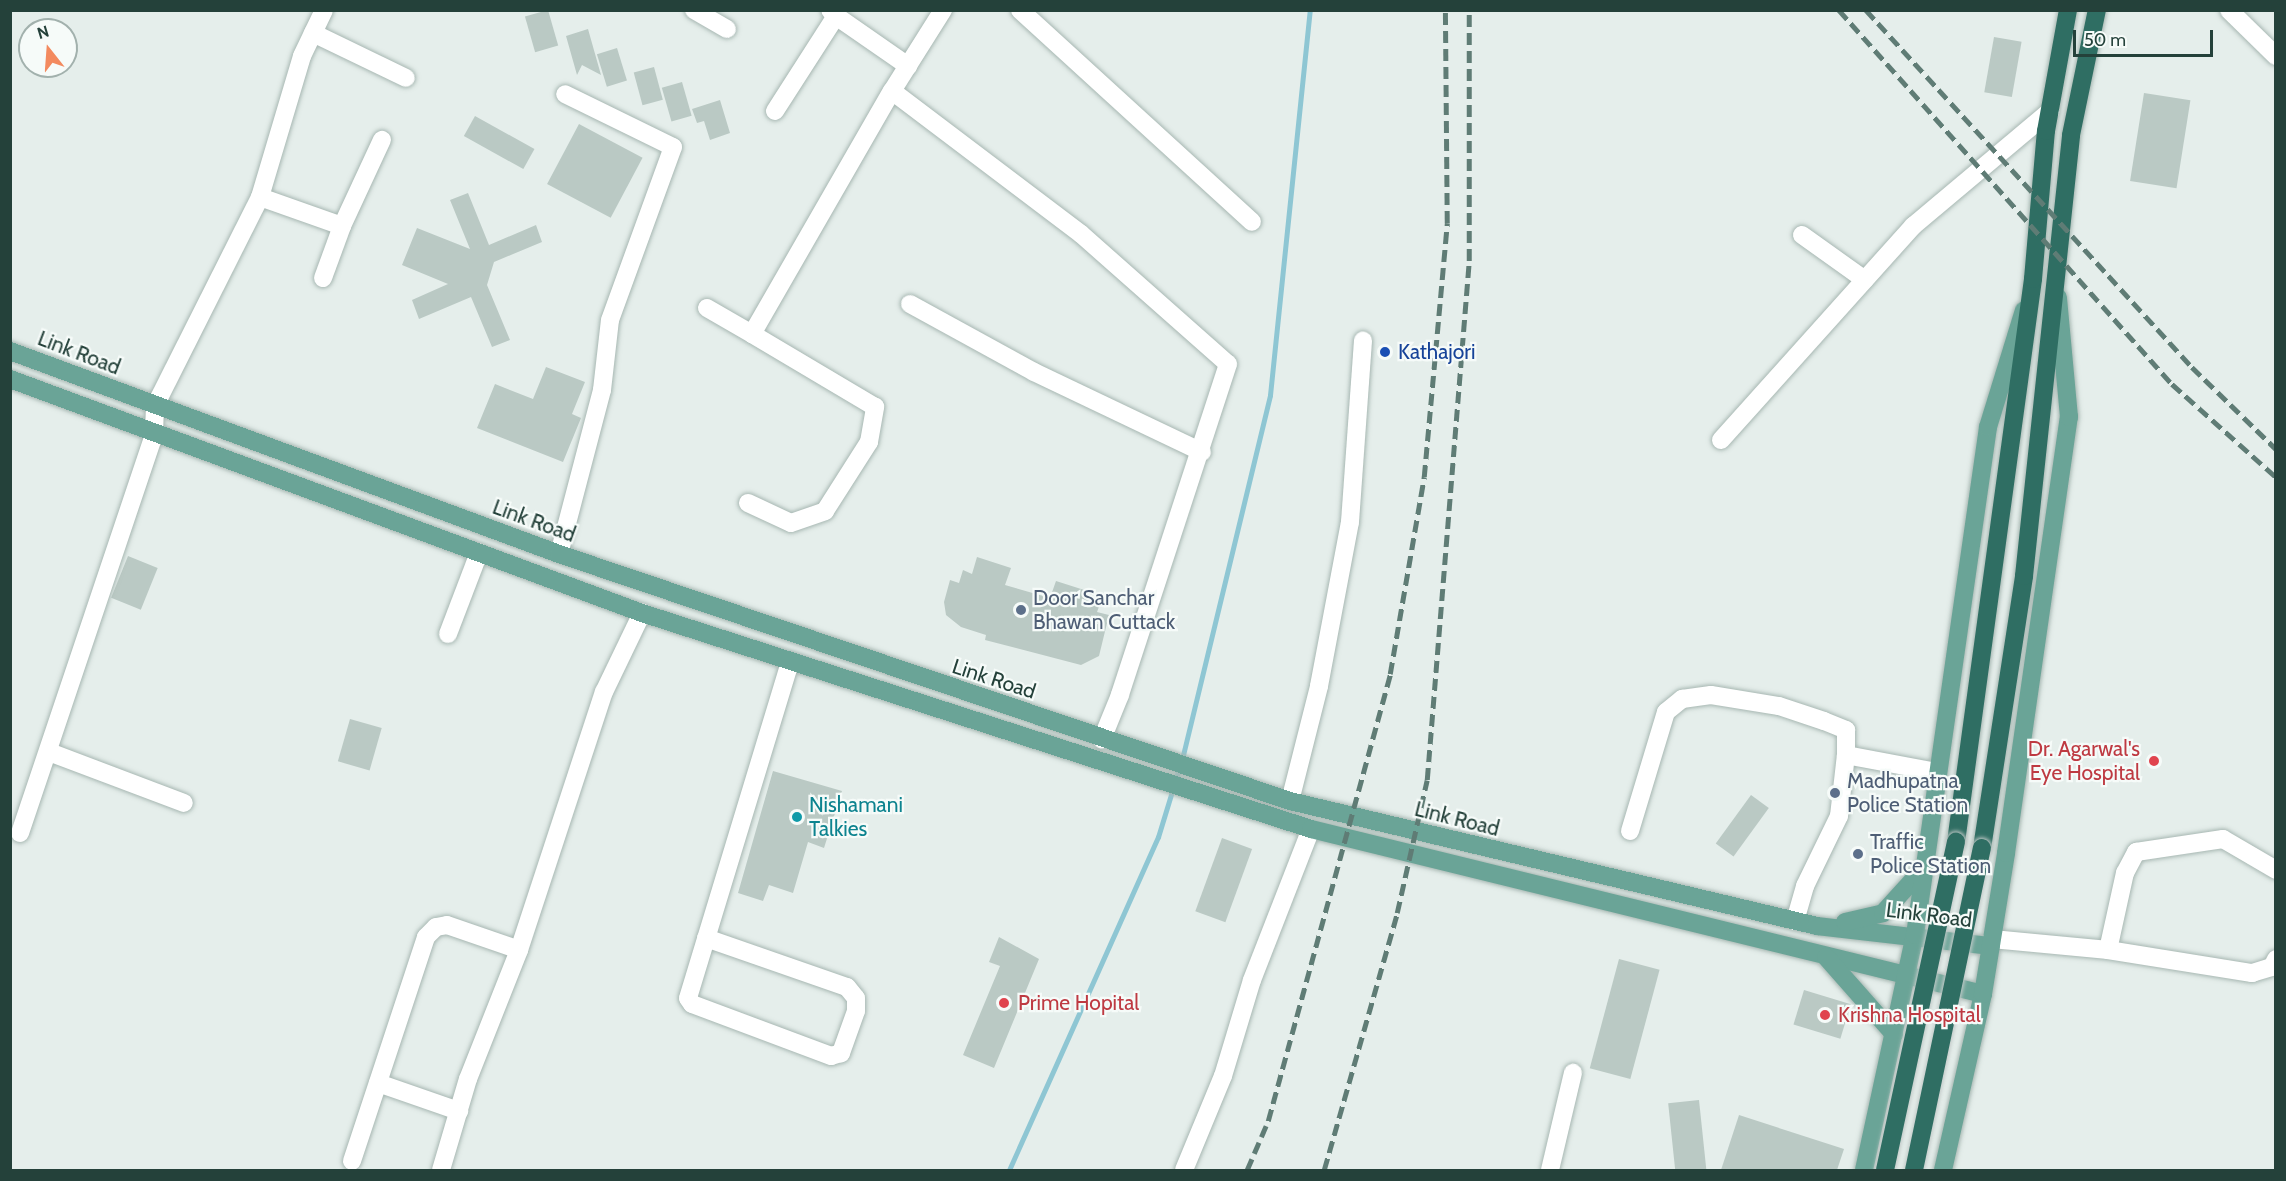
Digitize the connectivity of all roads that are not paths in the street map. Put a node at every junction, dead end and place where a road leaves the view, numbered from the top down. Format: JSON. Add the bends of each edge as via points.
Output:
{"nodes":[{"id":1,"x":324,"y":10,"type":"edge"},
{"id":2,"x":694,"y":10,"type":"edge"},
{"id":3,"x":943,"y":10,"type":"edge"},
{"id":4,"x":1020,"y":10,"type":"edge"},
{"id":5,"x":2068,"y":10,"type":"edge"},
{"id":6,"x":2097,"y":10,"type":"edge"},
{"id":7,"x":2229,"y":10,"type":"edge"},
{"id":8,"x":833,"y":13,"type":"edge"},
{"id":9,"x":727,"y":29,"type":"dead end"},
{"id":10,"x":313,"y":33,"type":"junction"},
{"id":11,"x":2276,"y":57,"type":"edge"},
{"id":12,"x":908,"y":66,"type":"junction"},
{"id":13,"x":406,"y":78,"type":"dead end"},
{"id":14,"x":892,"y":91,"type":"junction"},
{"id":15,"x":565,"y":94,"type":"dead end"},
{"id":16,"x":776,"y":111,"type":"dead end"},
{"id":17,"x":2050,"y":111,"type":"junction"},
{"id":18,"x":382,"y":140,"type":"dead end"},
{"id":19,"x":260,"y":197,"type":"junction"},
{"id":20,"x":1252,"y":222,"type":"dead end"},
{"id":21,"x":342,"y":226,"type":"junction"},
{"id":22,"x":1802,"y":235,"type":"dead end"},
{"id":23,"x":323,"y":278,"type":"dead end"},
{"id":24,"x":2033,"y":279,"type":"junction"},
{"id":25,"x":1865,"y":280,"type":"junction"},
{"id":26,"x":2057,"y":291,"type":"junction"},
{"id":27,"x":910,"y":304,"type":"dead end"},
{"id":28,"x":707,"y":308,"type":"dead end"},
{"id":29,"x":752,"y":334,"type":"junction"},
{"id":30,"x":1363,"y":340,"type":"dead end"},
{"id":31,"x":10,"y":351,"type":"edge"},
{"id":32,"x":10,"y":379,"type":"edge"},
{"id":33,"x":155,"y":406,"type":"junction"},
{"id":34,"x":154,"y":434,"type":"junction"},
{"id":35,"x":1721,"y":440,"type":"dead end"},
{"id":36,"x":1202,"y":452,"type":"junction"},
{"id":37,"x":748,"y":503,"type":"dead end"},
{"id":38,"x":478,"y":553,"type":"junction"},
{"id":39,"x":559,"y":554,"type":"junction"},
{"id":40,"x":642,"y":613,"type":"junction"},
{"id":41,"x":448,"y":634,"type":"dead end"},
{"id":42,"x":790,"y":663,"type":"junction"},
{"id":43,"x":1102,"y":739,"type":"junction"},
{"id":44,"x":49,"y":752,"type":"junction"},
{"id":45,"x":1846,"y":755,"type":"junction"},
{"id":46,"x":1937,"y":772,"type":"junction"},
{"id":47,"x":1290,"y":801,"type":"junction"},
{"id":48,"x":184,"y":803,"type":"dead end"},
{"id":49,"x":1311,"y":829,"type":"junction"},
{"id":50,"x":1630,"y":831,"type":"dead end"},
{"id":51,"x":20,"y":833,"type":"dead end"},
{"id":52,"x":1924,"y":868,"type":"junction"},
{"id":53,"x":2276,"y":870,"type":"edge"},
{"id":54,"x":1795,"y":921,"type":"junction"},
{"id":55,"x":1817,"y":926,"type":"junction"},
{"id":56,"x":1915,"y":935,"type":"junction"},
{"id":57,"x":706,"y":938,"type":"junction"},
{"id":58,"x":1991,"y":942,"type":"junction"},
{"id":59,"x":519,"y":950,"type":"junction"},
{"id":60,"x":2108,"y":950,"type":"junction"},
{"id":61,"x":1826,"y":957,"type":"junction"},
{"id":62,"x":2276,"y":959,"type":"edge"},
{"id":63,"x":1905,"y":976,"type":"junction"},
{"id":64,"x":1983,"y":994,"type":"junction"},
{"id":65,"x":1894,"y":1034,"type":"junction"},
{"id":66,"x":1574,"y":1074,"type":"dead end"},
{"id":67,"x":378,"y":1083,"type":"junction"},
{"id":68,"x":459,"y":1111,"type":"junction"},
{"id":69,"x":352,"y":1161,"type":"dead end"},
{"id":70,"x":441,"y":1170,"type":"edge"},
{"id":71,"x":1184,"y":1170,"type":"edge"},
{"id":72,"x":1550,"y":1170,"type":"edge"},
{"id":73,"x":1864,"y":1170,"type":"edge"},
{"id":74,"x":1885,"y":1170,"type":"edge"},
{"id":75,"x":1914,"y":1170,"type":"edge"},
{"id":76,"x":1942,"y":1170,"type":"edge"}],
"edges":[{"from":1,"to":10,"type":"street"},
{"from":2,"to":9,"type":"street"},
{"from":3,"to":12,"type":"street"},
{"from":4,"to":20,"type":"street"},
{"from":5,"to":17,"type":"highway"},
{"from":6,"to":26,"type":"highway","via":[[2071,135]]},
{"from":7,"to":11,"type":"street"},
{"from":8,"to":12,"type":"street"},
{"from":8,"to":16,"type":"street"},
{"from":10,"to":13,"type":"street"},
{"from":10,"to":19,"type":"street"},
{"from":12,"to":14,"type":"street"},
{"from":14,"to":29,"type":"street"},
{"from":14,"to":36,"type":"street","via":[[1081,234],[1228,364]]},
{"from":15,"to":39,"type":"street","via":[[673,147],[610,320],[602,390]]},
{"from":17,"to":24,"type":"highway"},
{"from":17,"to":25,"type":"street","via":[[1913,226]]},
{"from":18,"to":21,"type":"street"},
{"from":19,"to":21,"type":"street"},
{"from":19,"to":33,"type":"street"},
{"from":21,"to":23,"type":"street"},
{"from":22,"to":25,"type":"street"},
{"from":24,"to":46,"type":"main road","via":[[1988,428]]},
{"from":24,"to":74,"type":"highway","bridge":true,"via":[[1956,842]]},
{"from":25,"to":35,"type":"street"},
{"from":26,"to":58,"type":"main road","via":[[2069,417]]},
{"from":26,"to":75,"type":"highway","bridge":true,"via":[[2024,576],[1982,848]]},
{"from":27,"to":36,"type":"street","via":[[1034,372]]},
{"from":28,"to":29,"type":"street"},
{"from":29,"to":37,"type":"street","via":[[875,407],[869,442],[825,511],[791,523]]},
{"from":30,"to":47,"type":"street","via":[[1350,522],[1319,686]]},
{"from":31,"to":33,"type":"main road","name":"Link Road"},
{"from":32,"to":34,"type":"main road"},
{"from":33,"to":34,"type":"street"},
{"from":33,"to":39,"type":"main road","name":"Link Road"},
{"from":34,"to":38,"type":"main road"},
{"from":34,"to":44,"type":"street"},
{"from":36,"to":43,"type":"street"},
{"from":38,"to":40,"type":"main road"},
{"from":38,"to":41,"type":"street"},
{"from":39,"to":43,"type":"main road","name":"Link Road"},
{"from":40,"to":42,"type":"main road"},
{"from":40,"to":59,"type":"street","via":[[604,692]]},
{"from":42,"to":49,"type":"main road"},
{"from":42,"to":57,"type":"street"},
{"from":43,"to":47,"type":"main road","name":"Link Road"},
{"from":44,"to":48,"type":"street"},
{"from":44,"to":51,"type":"street"},
{"from":45,"to":46,"type":"street"},
{"from":45,"to":50,"type":"street","via":[[1846,730],[1802,713],[1711,695],[1682,699],[1666,712]]},
{"from":45,"to":54,"type":"street","via":[[1839,816],[1805,886]]},
{"from":46,"to":52,"type":"main road"},
{"from":47,"to":54,"type":"main road","name":"Link Road"},
{"from":49,"to":61,"type":"main road"},
{"from":49,"to":71,"type":"street","via":[[1252,980],[1223,1076]]},
{"from":52,"to":55,"type":"main road","via":[[1883,913]]},
{"from":52,"to":56,"type":"main road"},
{"from":53,"to":60,"type":"street","via":[[2223,839],[2136,852],[2125,873]]},
{"from":54,"to":55,"type":"main road","name":"Link Road"},
{"from":55,"to":56,"type":"main road","name":"Link Road"},
{"from":56,"to":58,"type":"main road","name":"Link Road"},
{"from":56,"to":63,"type":"main road"},
{"from":57,"to":57,"type":"street","via":[[688,994],[692,1004],[831,1056],[841,1053],[856,1011],[856,998],[848,987]]},
{"from":58,"to":60,"type":"street"},
{"from":58,"to":64,"type":"main road"},
{"from":59,"to":67,"type":"street","via":[[447,925],[436,927],[426,937]]},
{"from":59,"to":68,"type":"street"},
{"from":60,"to":62,"type":"street","via":[[2252,973],[2272,967]]},
{"from":61,"to":63,"type":"main road"},
{"from":61,"to":65,"type":"main road"},
{"from":63,"to":64,"type":"main road"},
{"from":63,"to":65,"type":"main road"},
{"from":64,"to":76,"type":"main road"},
{"from":65,"to":73,"type":"main road"},
{"from":66,"to":72,"type":"street"},
{"from":67,"to":68,"type":"street"},
{"from":67,"to":69,"type":"street"},
{"from":68,"to":70,"type":"street"}]}
